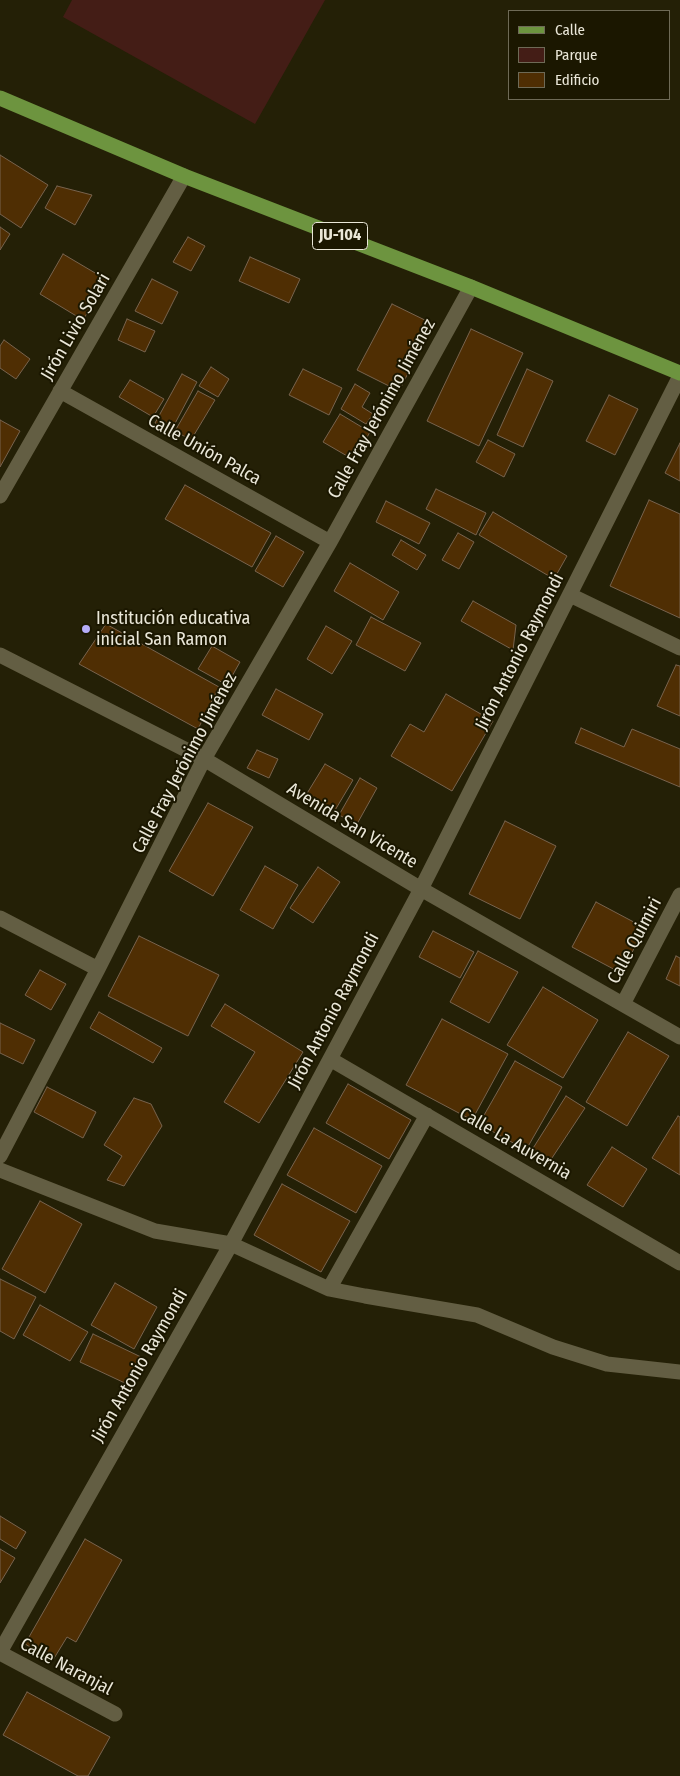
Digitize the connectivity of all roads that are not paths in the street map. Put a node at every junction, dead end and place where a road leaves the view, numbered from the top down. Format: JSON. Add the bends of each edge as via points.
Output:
{"nodes":[{"id":1,"x":0,"y":98,"type":"edge"},
{"id":2,"x":184,"y":176,"type":"junction"},
{"id":3,"x":471,"y":287,"type":"junction"},
{"id":4,"x":680,"y":374,"type":"edge"},
{"id":5,"x":60,"y":391,"type":"junction"},
{"id":6,"x":0,"y":496,"type":"edge"},
{"id":7,"x":330,"y":542,"type":"junction"},
{"id":8,"x":570,"y":595,"type":"junction"},
{"id":9,"x":680,"y":648,"type":"edge"},
{"id":10,"x":0,"y":655,"type":"edge"},
{"id":11,"x":204,"y":759,"type":"junction"},
{"id":12,"x":421,"y":889,"type":"junction"},
{"id":13,"x":680,"y":895,"type":"edge"},
{"id":14,"x":0,"y":918,"type":"edge"},
{"id":15,"x":98,"y":969,"type":"junction"},
{"id":16,"x":623,"y":1004,"type":"junction"},
{"id":17,"x":680,"y":1037,"type":"edge"},
{"id":18,"x":330,"y":1059,"type":"junction"},
{"id":19,"x":427,"y":1115,"type":"junction"},
{"id":20,"x":0,"y":1156,"type":"edge"},
{"id":21,"x":0,"y":1170,"type":"edge"},
{"id":22,"x":231,"y":1244,"type":"junction"},
{"id":23,"x":679,"y":1261,"type":"edge"},
{"id":24,"x":329,"y":1288,"type":"junction"},
{"id":25,"x":680,"y":1372,"type":"edge"},
{"id":26,"x":0,"y":1653,"type":"edge"},
{"id":27,"x":115,"y":1714,"type":"dead end"}],
"edges":[{"from":1,"to":2,"type":"main road","number":"JU-104"},
{"from":2,"to":3,"type":"main road","number":"JU-104"},
{"from":2,"to":5,"type":"street","name":"Jirón Livio Solari"},
{"from":3,"to":4,"type":"main road","number":"JU-104"},
{"from":3,"to":7,"type":"street","name":"Calle Fray Jerónimo Jiménez"},
{"from":4,"to":8,"type":"street","name":"Jirón Antonio Raymondi"},
{"from":5,"to":6,"type":"street","name":"Jirón Livio Solari"},
{"from":5,"to":7,"type":"street","name":"Calle Unión Palca"},
{"from":7,"to":11,"type":"street","name":"Calle Fray Jerónimo Jiménez"},
{"from":8,"to":9,"type":"street"},
{"from":8,"to":12,"type":"street","name":"Jirón Antonio Raymondi"},
{"from":10,"to":11,"type":"street","name":"Avenida San Vicente"},
{"from":11,"to":12,"type":"street","name":"Avenida San Vicente"},
{"from":11,"to":15,"type":"street","name":"Calle Fray Jerónimo Jiménez"},
{"from":12,"to":16,"type":"street","name":"Avenida San Vicente"},
{"from":12,"to":18,"type":"street","name":"Jirón Antonio Raymondi"},
{"from":13,"to":16,"type":"street","name":"Calle Quimiri"},
{"from":14,"to":15,"type":"street"},
{"from":15,"to":20,"type":"street","name":"Calle Fray Jerónimo Jiménez"},
{"from":16,"to":17,"type":"street","name":"Avenida San Vicente"},
{"from":18,"to":19,"type":"street","name":"Calle La Auvernia"},
{"from":18,"to":22,"type":"street","name":"Jirón Antonio Raymondi"},
{"from":19,"to":23,"type":"street","name":"Calle La Auvernia"},
{"from":19,"to":24,"type":"street"},
{"from":21,"to":22,"type":"street","via":[[155,1231]]},
{"from":22,"to":24,"type":"street"},
{"from":22,"to":26,"type":"street","name":"Jirón Antonio Raymondi"},
{"from":24,"to":25,"type":"street","via":[[477,1315],[553,1347],[607,1364]]},
{"from":26,"to":27,"type":"street","name":"Calle Naranjal"}]}
